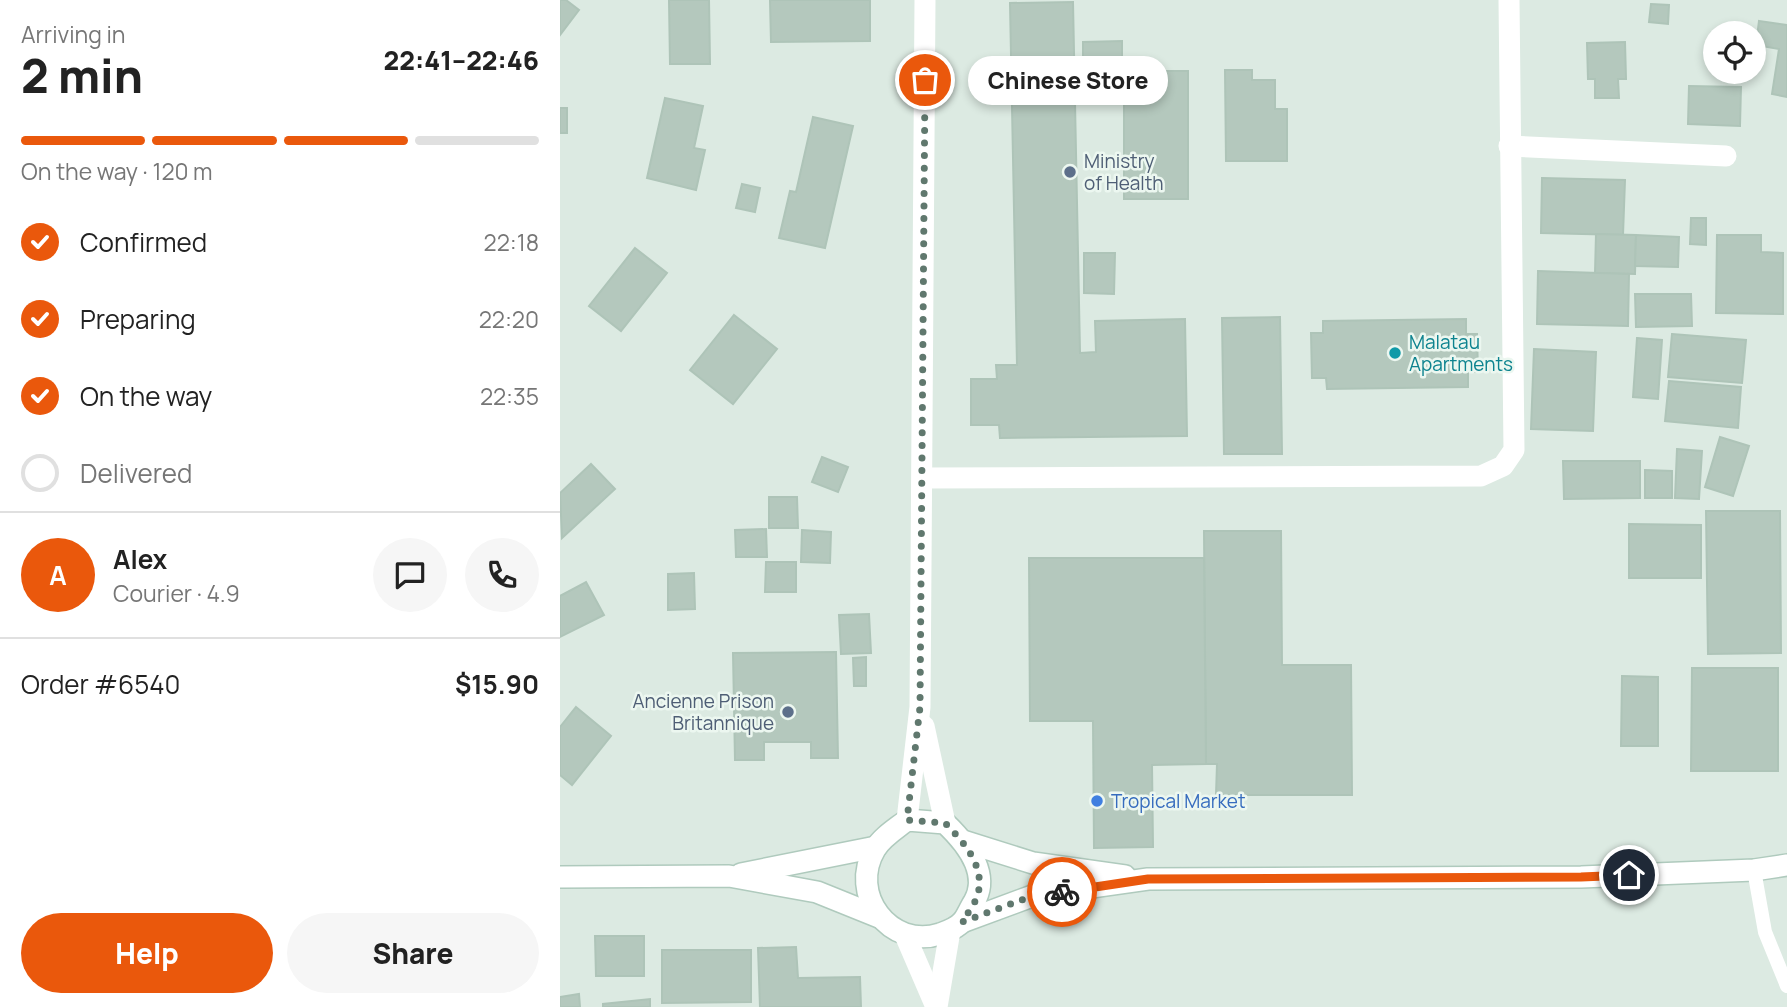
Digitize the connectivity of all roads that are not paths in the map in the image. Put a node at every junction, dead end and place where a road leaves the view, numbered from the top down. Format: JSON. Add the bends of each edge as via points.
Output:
{"nodes":[{"id":1,"x":925,"y":0,"type":"edge"},
{"id":2,"x":1509,"y":0,"type":"edge"},
{"id":3,"x":1510,"y":146,"type":"junction"},
{"id":4,"x":1726,"y":156,"type":"dead end"},
{"id":5,"x":923,"y":478,"type":"junction"},
{"id":6,"x":920,"y":707,"type":"junction"},
{"id":7,"x":907,"y":820,"type":"junction"},
{"id":8,"x":945,"y":823,"type":"junction"},
{"id":9,"x":963,"y":841,"type":"junction"},
{"id":10,"x":876,"y":848,"type":"junction"},
{"id":11,"x":1787,"y":865,"type":"edge"},
{"id":12,"x":1754,"y":870,"type":"junction"},
{"id":13,"x":729,"y":876,"type":"junction"},
{"id":14,"x":560,"y":877,"type":"edge"},
{"id":15,"x":1148,"y":879,"type":"junction"},
{"id":16,"x":879,"y":917,"type":"junction"},
{"id":17,"x":956,"y":926,"type":"junction"},
{"id":18,"x":905,"y":935,"type":"junction"},
{"id":19,"x":1787,"y":986,"type":"edge"},
{"id":20,"x":936,"y":1007,"type":"edge"}],
"edges":[{"from":1,"to":5,"type":"street"},
{"from":2,"to":3,"type":"street"},
{"from":3,"to":4,"type":"street"},
{"from":3,"to":5,"type":"street","via":[[1514,450],[1503,466],[1481,476]]},
{"from":5,"to":6,"type":"street"},
{"from":6,"to":7,"type":"street"},
{"from":6,"to":8,"type":"street"},
{"from":7,"to":8,"type":"street"},
{"from":7,"to":10,"type":"street"},
{"from":8,"to":9,"type":"street"},
{"from":9,"to":15,"type":"street","via":[[1033,863]]},
{"from":9,"to":17,"type":"street","via":[[978,867],[978,896]]},
{"from":10,"to":13,"type":"street"},
{"from":10,"to":16,"type":"street","via":[[866,870],[867,895]]},
{"from":11,"to":12,"type":"street"},
{"from":12,"to":15,"type":"street","via":[[1581,877]]},
{"from":12,"to":19,"type":"lane","via":[[1765,932]]},
{"from":13,"to":14,"type":"street"},
{"from":13,"to":16,"type":"street","via":[[817,892]]},
{"from":15,"to":17,"type":"street","via":[[1035,895]]},
{"from":16,"to":18,"type":"street"},
{"from":17,"to":18,"type":"street","via":[[928,938]]},
{"from":17,"to":20,"type":"street"},
{"from":18,"to":20,"type":"street"}]}
